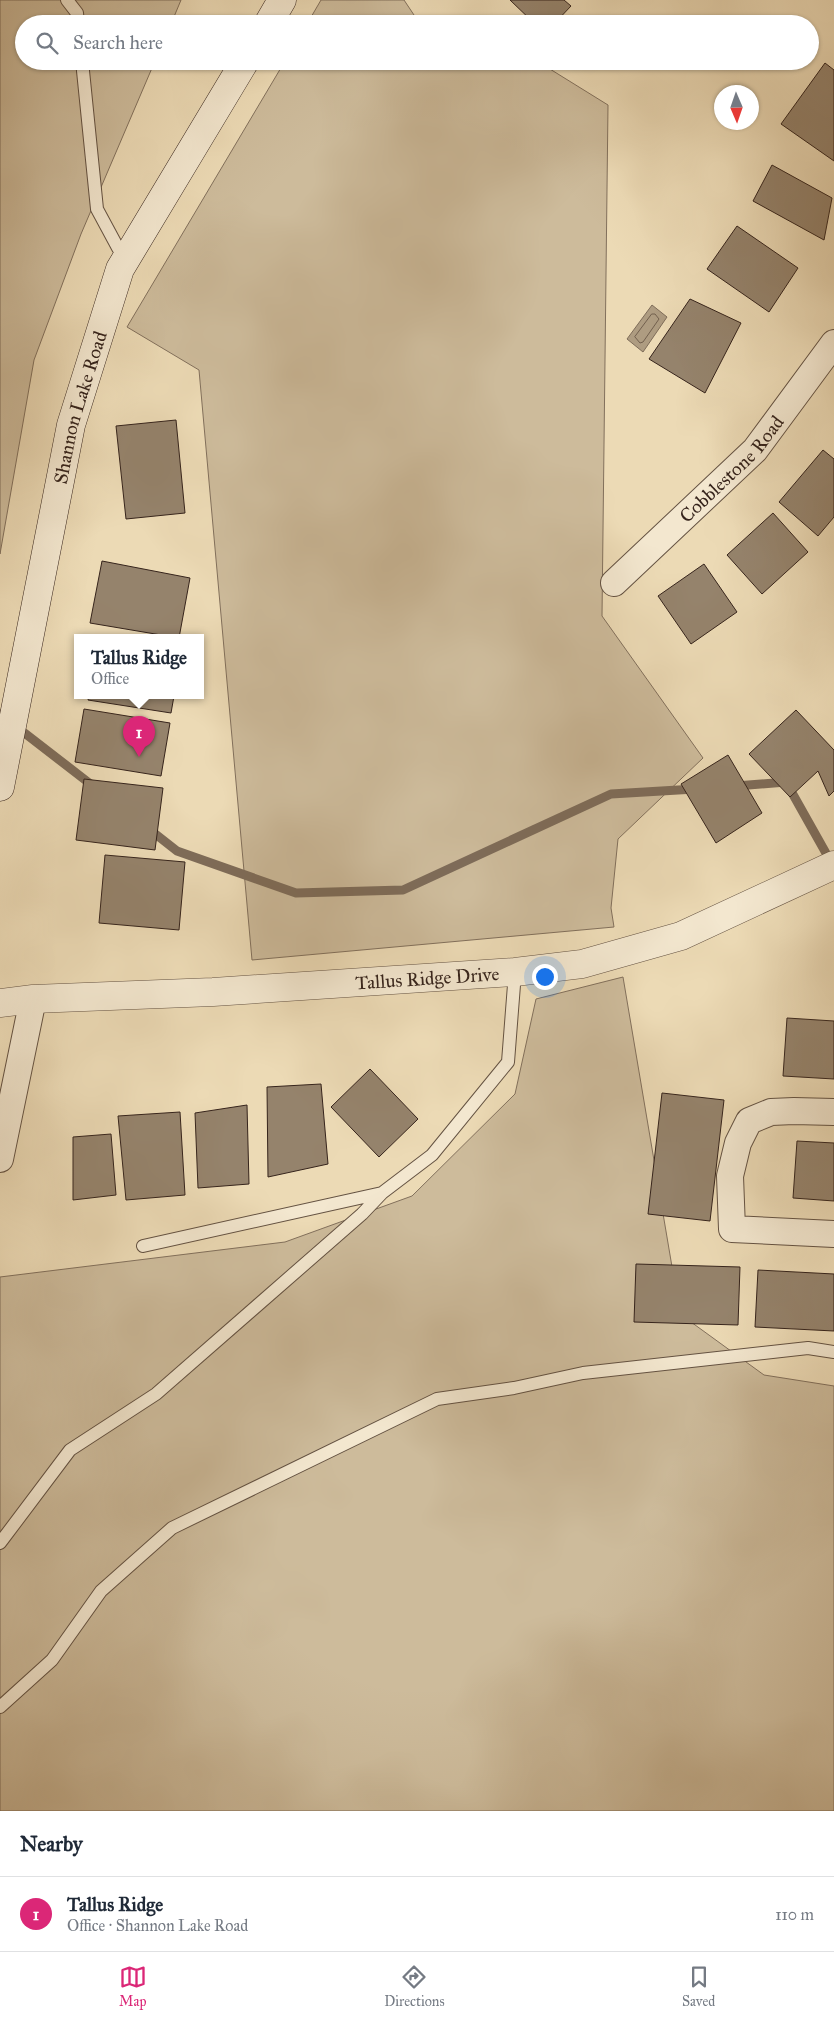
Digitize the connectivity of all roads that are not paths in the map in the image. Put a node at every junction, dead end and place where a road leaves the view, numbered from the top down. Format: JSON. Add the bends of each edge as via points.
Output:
{"nodes":[{"id":1,"x":68,"y":0,"type":"edge"},
{"id":2,"x":282,"y":0,"type":"edge"},
{"id":3,"x":77,"y":15,"type":"edge"},
{"id":4,"x":273,"y":15,"type":"edge"},
{"id":5,"x":83,"y":70,"type":"edge"},
{"id":6,"x":240,"y":70,"type":"edge"},
{"id":7,"x":126,"y":258,"type":"junction"},
{"id":8,"x":834,"y":343,"type":"edge"},
{"id":9,"x":614,"y":583,"type":"dead end"},
{"id":10,"x":0,"y":786,"type":"edge"},
{"id":11,"x":834,"y":865,"type":"edge"},
{"id":12,"x":515,"y":972,"type":"junction"},
{"id":13,"x":33,"y":999,"type":"junction"},
{"id":14,"x":0,"y":1002,"type":"edge"},
{"id":15,"x":834,"y":1112,"type":"edge"},
{"id":16,"x":0,"y":1159,"type":"edge"},
{"id":17,"x":382,"y":1193,"type":"junction"},
{"id":18,"x":834,"y":1234,"type":"edge"},
{"id":19,"x":143,"y":1246,"type":"dead end"},
{"id":20,"x":834,"y":1352,"type":"edge"},
{"id":21,"x":0,"y":1543,"type":"edge"},
{"id":22,"x":0,"y":1707,"type":"edge"}],
"edges":[{"from":1,"to":3,"type":"lane"},
{"from":2,"to":4,"type":"street"},
{"from":5,"to":7,"type":"lane","via":[[97,209]]},
{"from":6,"to":7,"type":"street","name":"Shannon Lake Road"},
{"from":7,"to":10,"type":"street","name":"Shannon Lake Road","via":[[72,425]]},
{"from":8,"to":9,"type":"street","name":"Cobblestone Road","via":[[755,450]]},
{"from":11,"to":12,"type":"street","name":"Tallus Ridge Drive","via":[[681,936],[582,964]]},
{"from":12,"to":13,"type":"street","name":"Tallus Ridge Drive","via":[[213,992]]},
{"from":12,"to":17,"type":"lane","via":[[508,1062],[432,1155]]},
{"from":13,"to":14,"type":"street","name":"Tallus Ridge Drive"},
{"from":13,"to":16,"type":"street"},
{"from":15,"to":18,"type":"street","via":[[771,1112],[749,1121],[738,1144],[730,1176],[732,1229]]},
{"from":17,"to":19,"type":"lane"},
{"from":17,"to":21,"type":"lane","via":[[156,1394],[70,1450]]},
{"from":20,"to":22,"type":"lane","via":[[808,1348],[583,1373],[437,1400],[172,1528],[101,1591],[52,1660]]}]}
